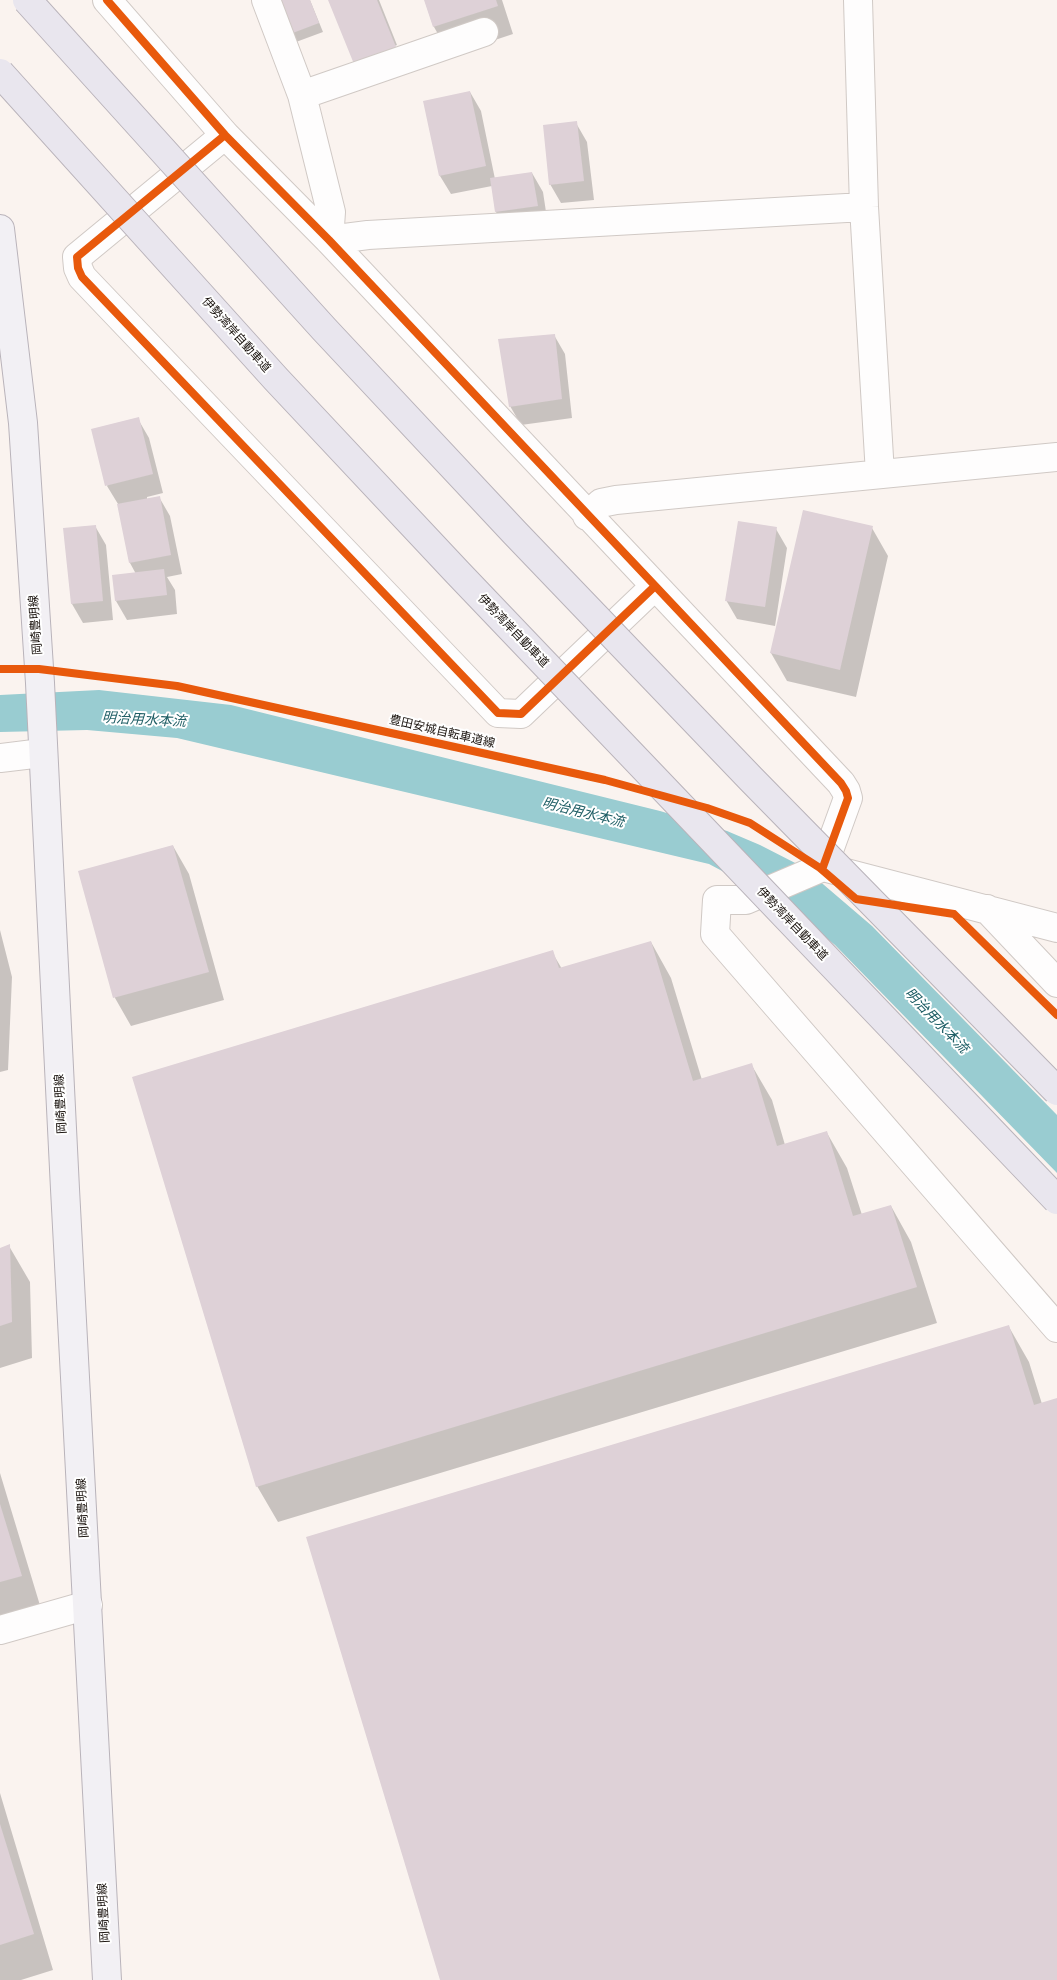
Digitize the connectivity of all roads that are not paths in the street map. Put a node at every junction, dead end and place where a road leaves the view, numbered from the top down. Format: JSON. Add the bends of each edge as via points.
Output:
{"nodes":[{"id":1,"x":27,"y":0,"type":"edge"},
{"id":2,"x":107,"y":0,"type":"edge"},
{"id":3,"x":266,"y":0,"type":"edge"},
{"id":4,"x":858,"y":0,"type":"edge"},
{"id":5,"x":484,"y":32,"type":"dead end"},
{"id":6,"x":0,"y":73,"type":"edge"},
{"id":7,"x":302,"y":95,"type":"junction"},
{"id":8,"x":225,"y":135,"type":"junction"},
{"id":9,"x":864,"y":207,"type":"junction"},
{"id":10,"x":0,"y":229,"type":"edge"},
{"id":11,"x":329,"y":240,"type":"junction"},
{"id":12,"x":1057,"y":457,"type":"edge"},
{"id":13,"x":880,"y":474,"type":"junction"},
{"id":14,"x":587,"y":516,"type":"junction"},
{"id":15,"x":654,"y":586,"type":"junction"},
{"id":16,"x":42,"y":746,"type":"junction"},
{"id":17,"x":0,"y":758,"type":"edge"},
{"id":18,"x":820,"y":868,"type":"junction"},
{"id":19,"x":987,"y":909,"type":"junction"},
{"id":20,"x":1057,"y":928,"type":"edge"},
{"id":21,"x":1057,"y":983,"type":"edge"},
{"id":22,"x":1057,"y":1091,"type":"edge"},
{"id":23,"x":1057,"y":1200,"type":"edge"},
{"id":24,"x":1057,"y":1328,"type":"edge"},
{"id":25,"x":88,"y":1605,"type":"junction"},
{"id":26,"x":0,"y":1630,"type":"edge"},
{"id":27,"x":107,"y":1980,"type":"edge"}],
"edges":[{"from":1,"to":22,"type":"highway","bridge":true,"via":[[324,329],[515,533]]},
{"from":2,"to":8,"type":"street"},
{"from":3,"to":7,"type":"street"},
{"from":4,"to":9,"type":"street"},
{"from":5,"to":7,"type":"street"},
{"from":6,"to":23,"type":"highway","name":"伊勢湾岸自動車道","bridge":true,"via":[[276,379]]},
{"from":7,"to":11,"type":"street","via":[[331,212]]},
{"from":8,"to":11,"type":"street"},
{"from":8,"to":15,"type":"street","via":[[77,257],[82,278],[498,713],[521,714]]},
{"from":9,"to":11,"type":"street","via":[[368,234]]},
{"from":9,"to":13,"type":"street"},
{"from":10,"to":16,"type":"main road","name":"岡崎豊明線","via":[[23,423]]},
{"from":11,"to":14,"type":"street"},
{"from":12,"to":13,"type":"street"},
{"from":13,"to":14,"type":"street","via":[[616,500],[601,503]]},
{"from":14,"to":15,"type":"street"},
{"from":15,"to":18,"type":"street","via":[[846,791],[845,807]]},
{"from":16,"to":17,"type":"street"},
{"from":16,"to":25,"type":"main road","name":"岡崎豊明線"},
{"from":18,"to":19,"type":"street"},
{"from":18,"to":24,"type":"street","via":[[746,900],[717,900],[715,934]]},
{"from":19,"to":20,"type":"street"},
{"from":19,"to":21,"type":"street"},
{"from":25,"to":26,"type":"street"},
{"from":25,"to":27,"type":"main road","name":"岡崎豊明線"}]}
